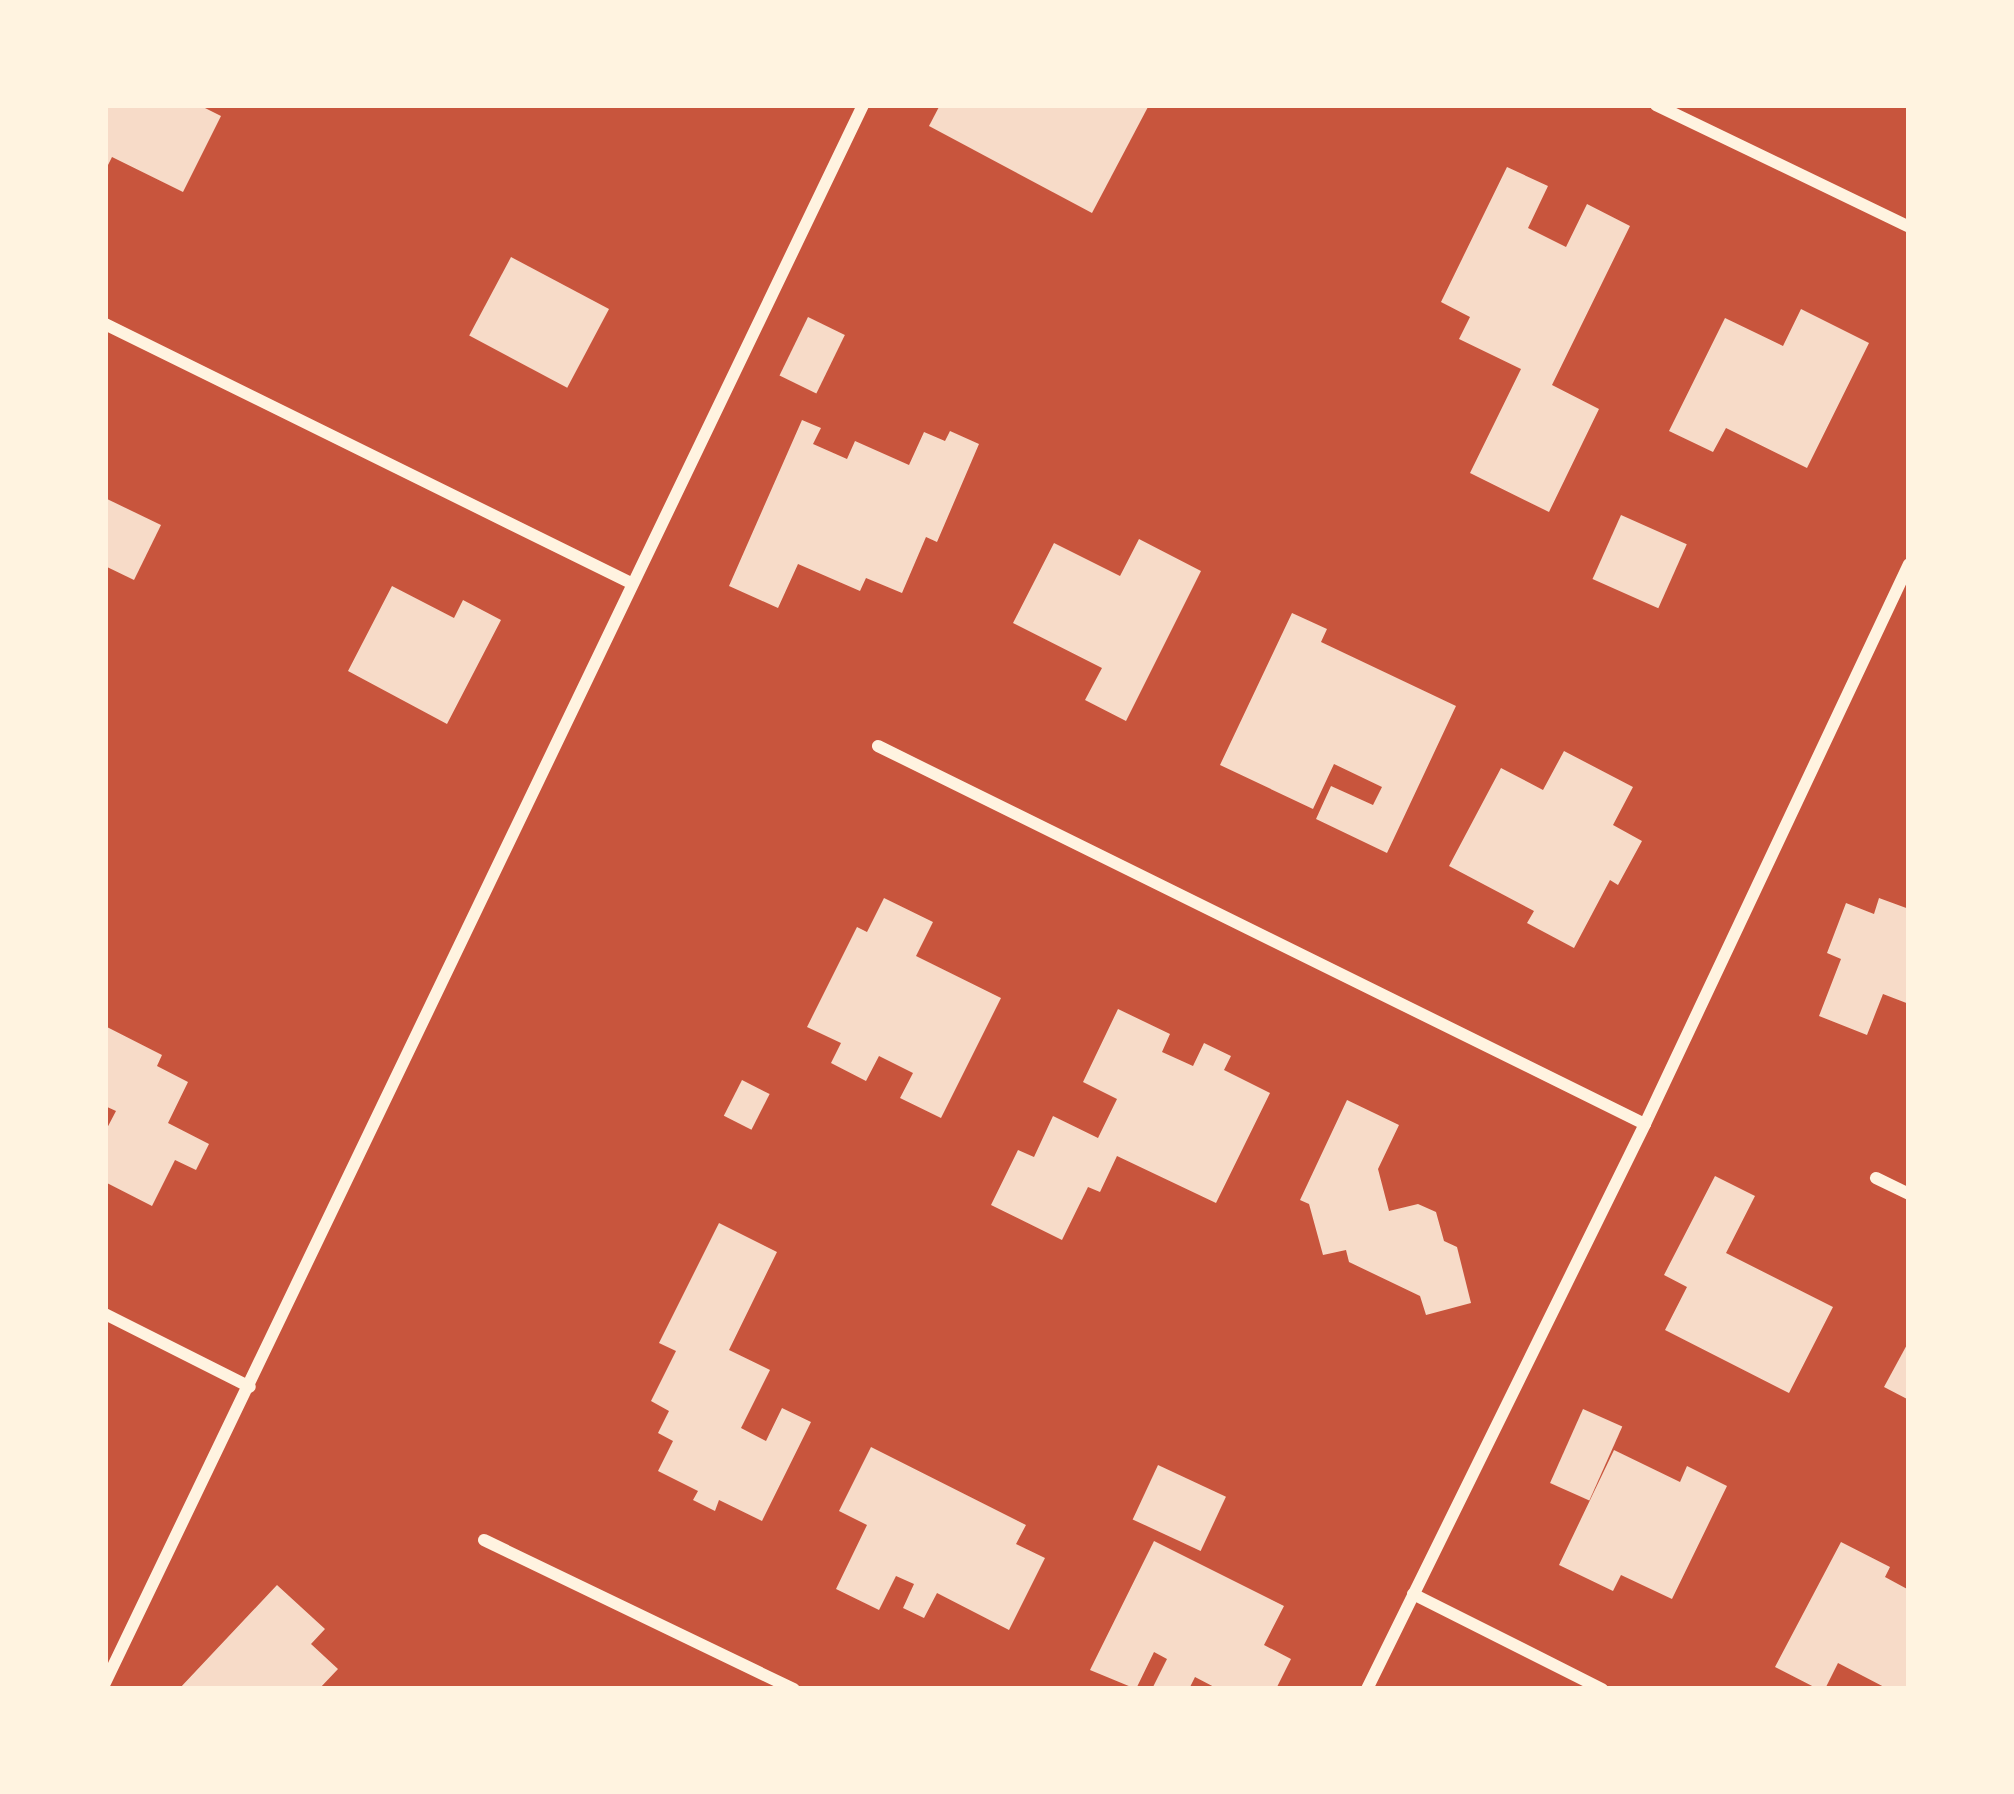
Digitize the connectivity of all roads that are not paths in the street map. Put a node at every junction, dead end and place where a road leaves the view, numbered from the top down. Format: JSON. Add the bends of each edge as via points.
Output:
{"nodes":[{"id":1,"x":863,"y":105,"type":"edge"},
{"id":2,"x":1656,"y":105,"type":"edge"},
{"id":3,"x":1909,"y":227,"type":"edge"},
{"id":4,"x":105,"y":324,"type":"edge"},
{"id":5,"x":1909,"y":564,"type":"edge"},
{"id":6,"x":631,"y":583,"type":"junction"},
{"id":7,"x":878,"y":746,"type":"dead end"},
{"id":8,"x":1645,"y":1124,"type":"junction"},
{"id":9,"x":1876,"y":1178,"type":"dead end"},
{"id":10,"x":1909,"y":1194,"type":"edge"},
{"id":11,"x":105,"y":1314,"type":"edge"},
{"id":12,"x":250,"y":1387,"type":"junction"},
{"id":13,"x":484,"y":1540,"type":"dead end"},
{"id":14,"x":1413,"y":1594,"type":"junction"},
{"id":15,"x":105,"y":1683,"type":"edge"},
{"id":16,"x":794,"y":1689,"type":"edge"},
{"id":17,"x":1367,"y":1689,"type":"edge"},
{"id":18,"x":1602,"y":1689,"type":"edge"}],
"edges":[{"from":1,"to":6,"type":"street"},
{"from":2,"to":3,"type":"street"},
{"from":4,"to":6,"type":"street"},
{"from":5,"to":8,"type":"street"},
{"from":6,"to":12,"type":"street"},
{"from":7,"to":8,"type":"street"},
{"from":8,"to":14,"type":"street"},
{"from":9,"to":10,"type":"street"},
{"from":11,"to":12,"type":"street"},
{"from":12,"to":15,"type":"street"},
{"from":13,"to":16,"type":"street"},
{"from":14,"to":17,"type":"street"},
{"from":14,"to":18,"type":"street"}]}
